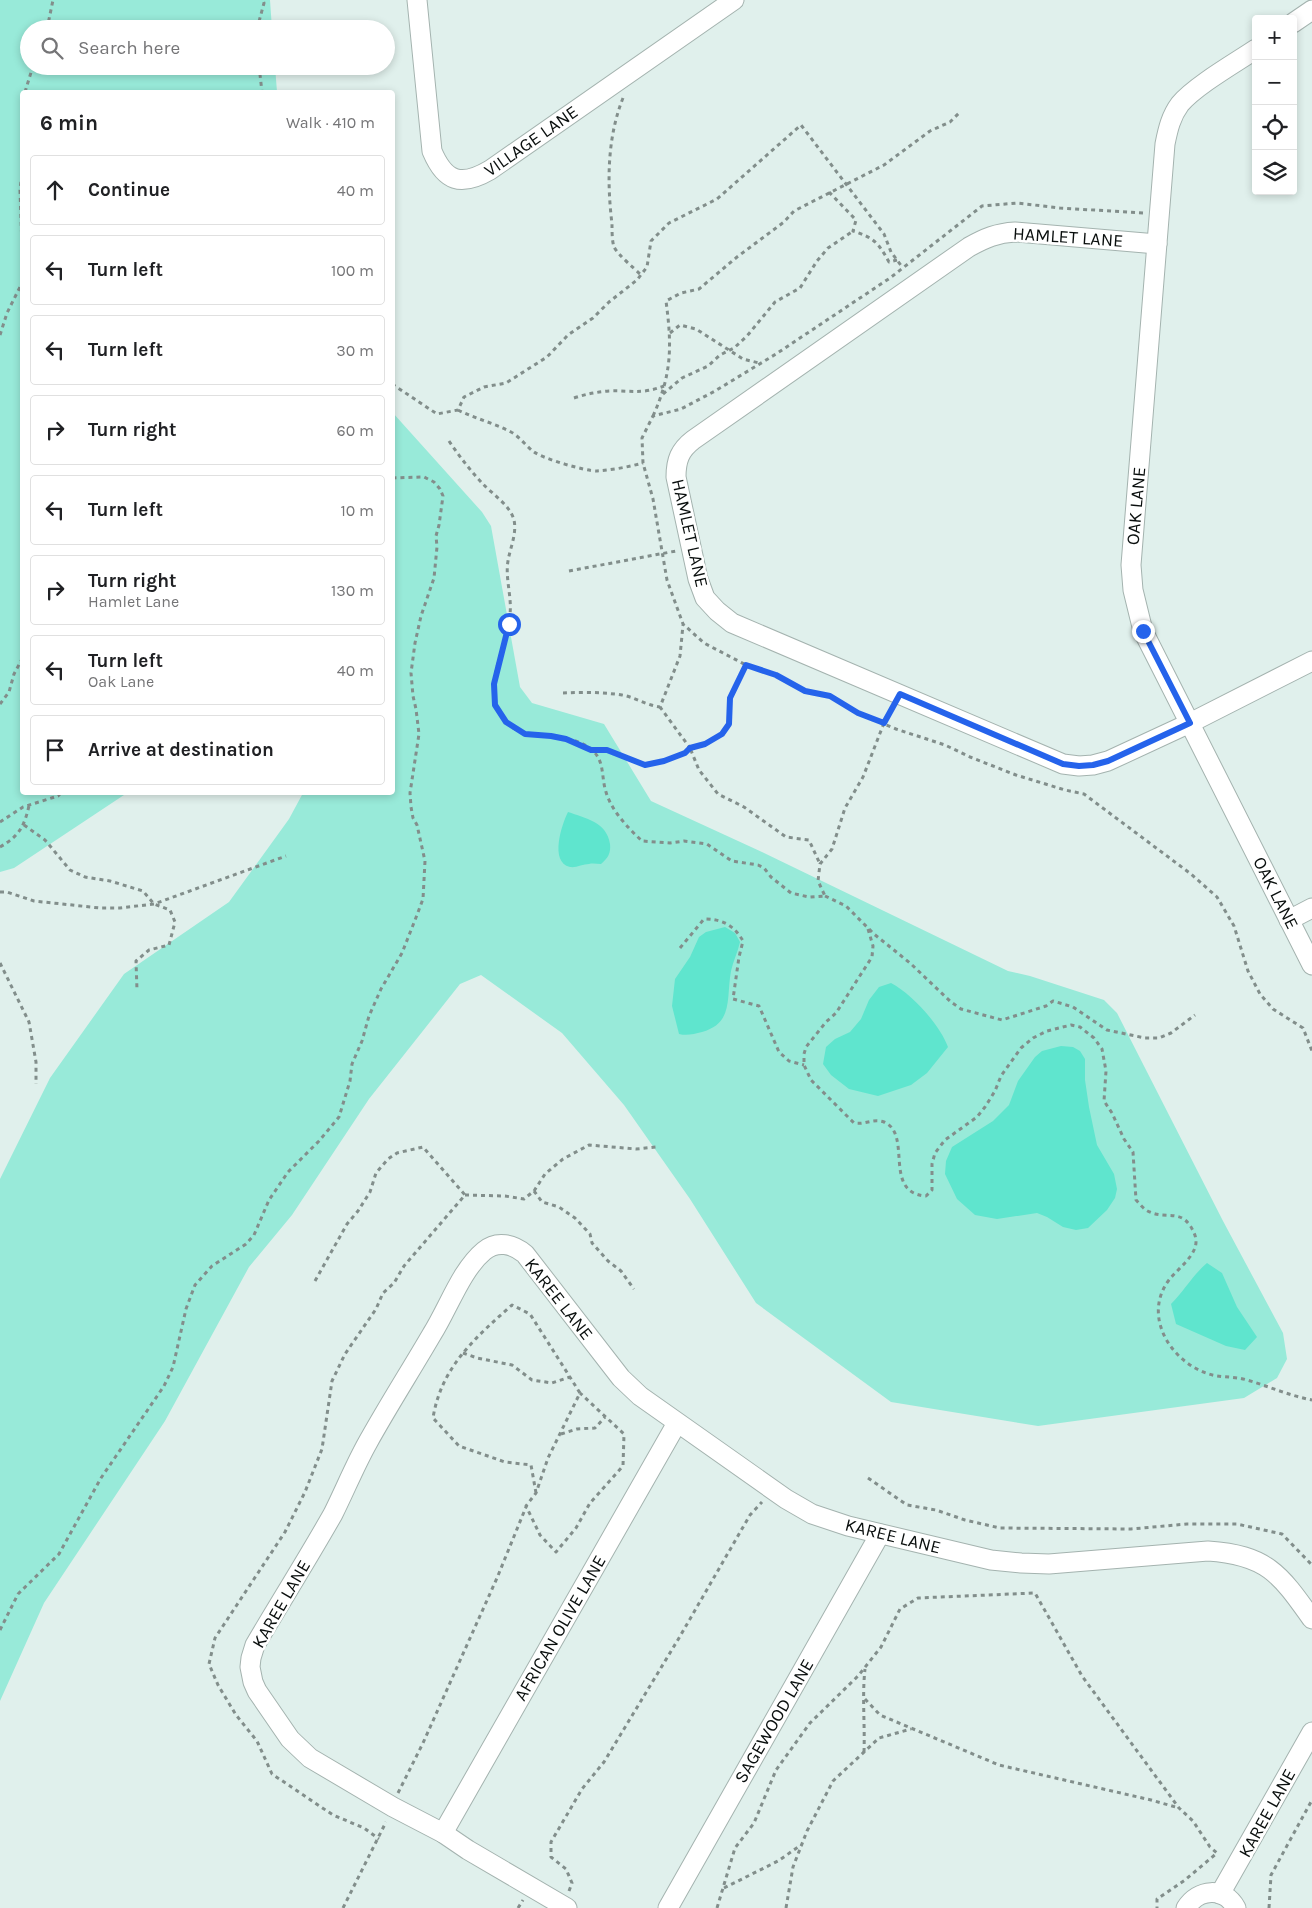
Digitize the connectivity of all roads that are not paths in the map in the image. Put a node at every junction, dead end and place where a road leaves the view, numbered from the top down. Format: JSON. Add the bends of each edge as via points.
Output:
{"nodes":[{"id":1,"x":417,"y":0,"type":"edge"},
{"id":2,"x":734,"y":0,"type":"edge"},
{"id":3,"x":1312,"y":10,"type":"edge"},
{"id":4,"x":1297,"y":20,"type":"edge"},
{"id":5,"x":1252,"y":52,"type":"edge"},
{"id":6,"x":1157,"y":244,"type":"junction"},
{"id":7,"x":1312,"y":661,"type":"edge"},
{"id":8,"x":1190,"y":723,"type":"junction"},
{"id":9,"x":1312,"y":908,"type":"edge"},
{"id":10,"x":1289,"y":920,"type":"junction"},
{"id":11,"x":1312,"y":965,"type":"edge"},
{"id":12,"x":677,"y":1423,"type":"junction"},
{"id":13,"x":880,"y":1534,"type":"junction"},
{"id":14,"x":1312,"y":1619,"type":"edge"},
{"id":15,"x":1312,"y":1732,"type":"edge"},
{"id":16,"x":443,"y":1833,"type":"junction"},
{"id":17,"x":1220,"y":1894,"type":"junction"},
{"id":18,"x":565,"y":1907,"type":"edge"},
{"id":19,"x":668,"y":1908,"type":"edge"},
{"id":20,"x":1186,"y":1908,"type":"edge"},
{"id":21,"x":1236,"y":1908,"type":"edge"}],
"edges":[{"from":1,"to":2,"type":"street","name":"VILLAGE LANE","via":[[432,151],[444,173],[455,180],[466,181],[478,177]]},
{"from":3,"to":4,"type":"street"},
{"from":5,"to":6,"type":"street","name":"OAK LANE","via":[[1194,92],[1181,103],[1173,116],[1165,144]]},
{"from":6,"to":8,"type":"street","name":"OAK LANE","via":[[1132,582],[1143,631]]},
{"from":6,"to":8,"type":"street","name":"HAMLET LANE","via":[[1016,232],[986,238],[685,446],[676,463],[676,477],[698,579],[706,598],[732,623],[1063,764],[1079,766],[1108,761]]},
{"from":7,"to":8,"type":"street","name":"HAMLET LANE"},
{"from":8,"to":10,"type":"street","name":"OAK LANE"},
{"from":9,"to":10,"type":"street"},
{"from":10,"to":11,"type":"street","name":"OAK LANE"},
{"from":12,"to":13,"type":"street","name":"KAREE LANE","via":[[773,1491],[812,1514]]},
{"from":12,"to":16,"type":"street","name":"AFRICAN OLIVE LANE"},
{"from":12,"to":16,"type":"street","name":"KAREE LANE","via":[[621,1378],[542,1274],[517,1248],[498,1244],[484,1250],[477,1258],[368,1442],[333,1513],[255,1644],[251,1658],[251,1673],[257,1691],[296,1745],[316,1763]]},
{"from":13,"to":14,"type":"street","name":"KAREE LANE","via":[[991,1560],[1021,1563],[1049,1564],[1208,1551],[1232,1553],[1270,1568],[1287,1584]]},
{"from":13,"to":19,"type":"street","name":"SAGEWOOD LANE"},
{"from":15,"to":17,"type":"street","name":"KAREE LANE"},
{"from":16,"to":18,"type":"street","name":"KAREE LANE"},
{"from":17,"to":20,"type":"street","via":[[1212,1892],[1197,1896]]},
{"from":17,"to":21,"type":"street"}]}
